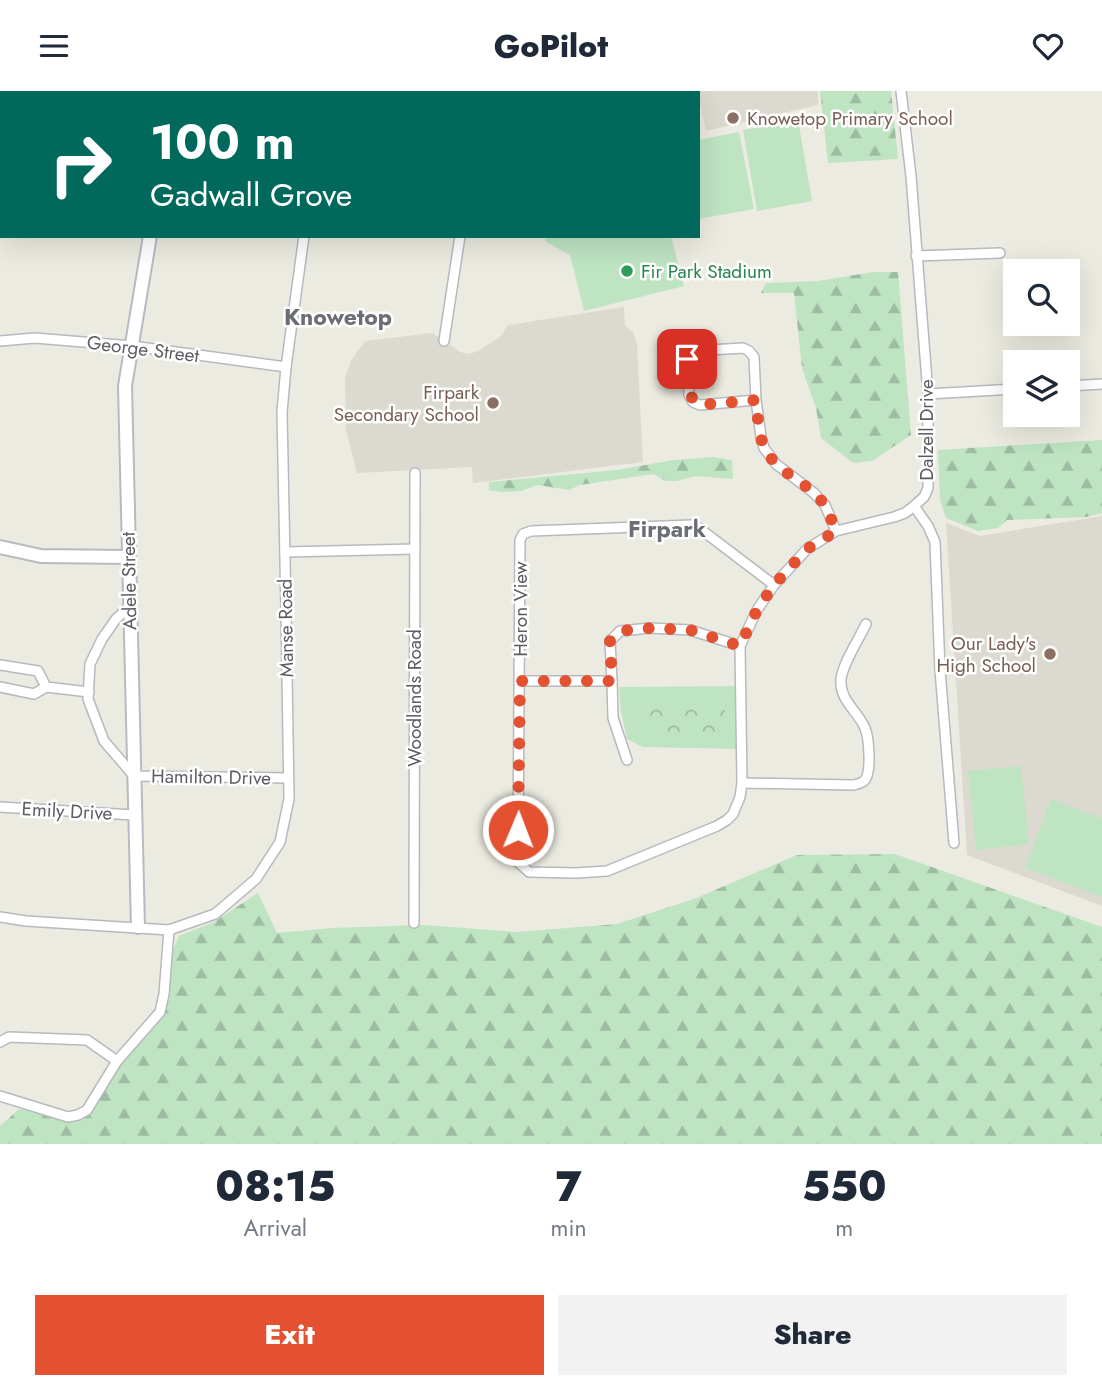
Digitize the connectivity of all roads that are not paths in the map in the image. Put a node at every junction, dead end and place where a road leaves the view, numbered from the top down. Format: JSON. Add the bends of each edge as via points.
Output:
{"nodes":[{"id":1,"x":901,"y":91,"type":"edge"},
{"id":2,"x":150,"y":238,"type":"edge"},
{"id":3,"x":304,"y":238,"type":"edge"},
{"id":4,"x":460,"y":238,"type":"edge"},
{"id":5,"x":1000,"y":254,"type":"dead end"},
{"id":6,"x":916,"y":256,"type":"junction"},
{"id":7,"x":0,"y":341,"type":"edge"},
{"id":8,"x":444,"y":341,"type":"dead end"},
{"id":9,"x":132,"y":346,"type":"junction"},
{"id":10,"x":286,"y":367,"type":"junction"},
{"id":11,"x":1102,"y":384,"type":"edge"},
{"id":12,"x":1080,"y":385,"type":"edge"},
{"id":13,"x":1003,"y":390,"type":"edge"},
{"id":14,"x":928,"y":394,"type":"junction"},
{"id":15,"x":756,"y":400,"type":"junction"},
{"id":16,"x":415,"y":473,"type":"dead end"},
{"id":17,"x":915,"y":506,"type":"junction"},
{"id":18,"x":836,"y":531,"type":"junction"},
{"id":19,"x":0,"y":547,"type":"edge"},
{"id":20,"x":415,"y":549,"type":"junction"},
{"id":21,"x":285,"y":552,"type":"junction"},
{"id":22,"x":128,"y":557,"type":"junction"},
{"id":23,"x":774,"y":585,"type":"junction"},
{"id":24,"x":129,"y":607,"type":"junction"},
{"id":25,"x":866,"y":624,"type":"dead end"},
{"id":26,"x":740,"y":646,"type":"junction"},
{"id":27,"x":0,"y":665,"type":"edge"},
{"id":28,"x":520,"y":681,"type":"junction"},
{"id":29,"x":612,"y":681,"type":"junction"},
{"id":30,"x":0,"y":687,"type":"edge"},
{"id":31,"x":46,"y":687,"type":"junction"},
{"id":32,"x":89,"y":692,"type":"junction"},
{"id":33,"x":627,"y":760,"type":"dead end"},
{"id":34,"x":134,"y":776,"type":"junction"},
{"id":35,"x":288,"y":778,"type":"junction"},
{"id":36,"x":742,"y":783,"type":"junction"},
{"id":37,"x":0,"y":807,"type":"edge"},
{"id":38,"x":134,"y":815,"type":"junction"},
{"id":39,"x":954,"y":843,"type":"dead end"},
{"id":40,"x":0,"y":917,"type":"edge"},
{"id":41,"x":414,"y":923,"type":"dead end"},
{"id":42,"x":138,"y":927,"type":"junction"},
{"id":43,"x":169,"y":930,"type":"junction"},
{"id":44,"x":0,"y":1042,"type":"edge"},
{"id":45,"x":117,"y":1061,"type":"junction"},
{"id":46,"x":0,"y":1096,"type":"edge"}],
"edges":[{"from":1,"to":6,"type":"street","name":"Dalzell Drive"},
{"from":2,"to":9,"type":"street","name":"Adele Street"},
{"from":3,"to":10,"type":"street","name":"Manse Road"},
{"from":4,"to":8,"type":"street"},
{"from":5,"to":6,"type":"street"},
{"from":6,"to":14,"type":"street","name":"Dalzell Drive"},
{"from":7,"to":9,"type":"street","name":"George Street","via":[[35,338]]},
{"from":9,"to":10,"type":"street","name":"George Street"},
{"from":9,"to":22,"type":"street","name":"Adele Street","via":[[125,386]]},
{"from":10,"to":21,"type":"street","name":"Manse Road","via":[[282,412]]},
{"from":11,"to":12,"type":"street"},
{"from":13,"to":14,"type":"street"},
{"from":14,"to":17,"type":"street","name":"Dalzell Drive","via":[[928,488]]},
{"from":15,"to":15,"type":"street","via":[[693,402],[689,354],[749,351],[754,357]]},
{"from":15,"to":18,"type":"street","via":[[764,448],[825,505]]},
{"from":16,"to":20,"type":"street","name":"Woodlands Road"},
{"from":17,"to":18,"type":"street","name":"Heron View","via":[[894,517]]},
{"from":17,"to":39,"type":"street","name":"Dalzell Drive","via":[[935,542]]},
{"from":18,"to":23,"type":"street","name":"Heron View","via":[[807,549]]},
{"from":19,"to":22,"type":"street","via":[[41,556]]},
{"from":20,"to":21,"type":"street"},
{"from":20,"to":41,"type":"street","name":"Woodlands Road"},
{"from":21,"to":35,"type":"street","name":"Manse Road"},
{"from":22,"to":24,"type":"street","name":"Adele Street"},
{"from":23,"to":26,"type":"street","name":"Heron View"},
{"from":23,"to":28,"type":"street","name":"Heron View","via":[[691,525],[523,534]]},
{"from":24,"to":32,"type":"street","via":[[109,629],[90,664]]},
{"from":24,"to":34,"type":"street","name":"Adele Street"},
{"from":25,"to":36,"type":"street","via":[[841,678],[843,696],[868,738],[865,780],[853,785]]},
{"from":26,"to":29,"type":"street","via":[[690,630],[620,631],[610,641]]},
{"from":26,"to":36,"type":"street","name":"Heron View"},
{"from":27,"to":31,"type":"street","via":[[38,671]]},
{"from":28,"to":29,"type":"street"},
{"from":28,"to":36,"type":"street","name":"Heron View","via":[[518,855],[519,863],[529,872],[607,871],[717,826],[737,806]]},
{"from":29,"to":33,"type":"street","via":[[613,718]]},
{"from":30,"to":31,"type":"street","via":[[34,694]]},
{"from":31,"to":32,"type":"street"},
{"from":32,"to":34,"type":"street","via":[[104,741]]},
{"from":34,"to":35,"type":"street","name":"Hamilton Drive"},
{"from":34,"to":38,"type":"street","name":"Adele Street"},
{"from":35,"to":43,"type":"street","name":"Manse Road","via":[[289,799],[280,842],[256,879],[215,914]]},
{"from":37,"to":38,"type":"street","name":"Emily Drive"},
{"from":38,"to":42,"type":"street","name":"Adele Street"},
{"from":40,"to":42,"type":"street","name":"Manse Road"},
{"from":42,"to":43,"type":"street","name":"Manse Road"},
{"from":43,"to":45,"type":"street","via":[[160,1012]]},
{"from":44,"to":45,"type":"street","via":[[9,1037],[88,1040]]},
{"from":45,"to":46,"type":"street","via":[[87,1110],[78,1115],[68,1117]]}]}
